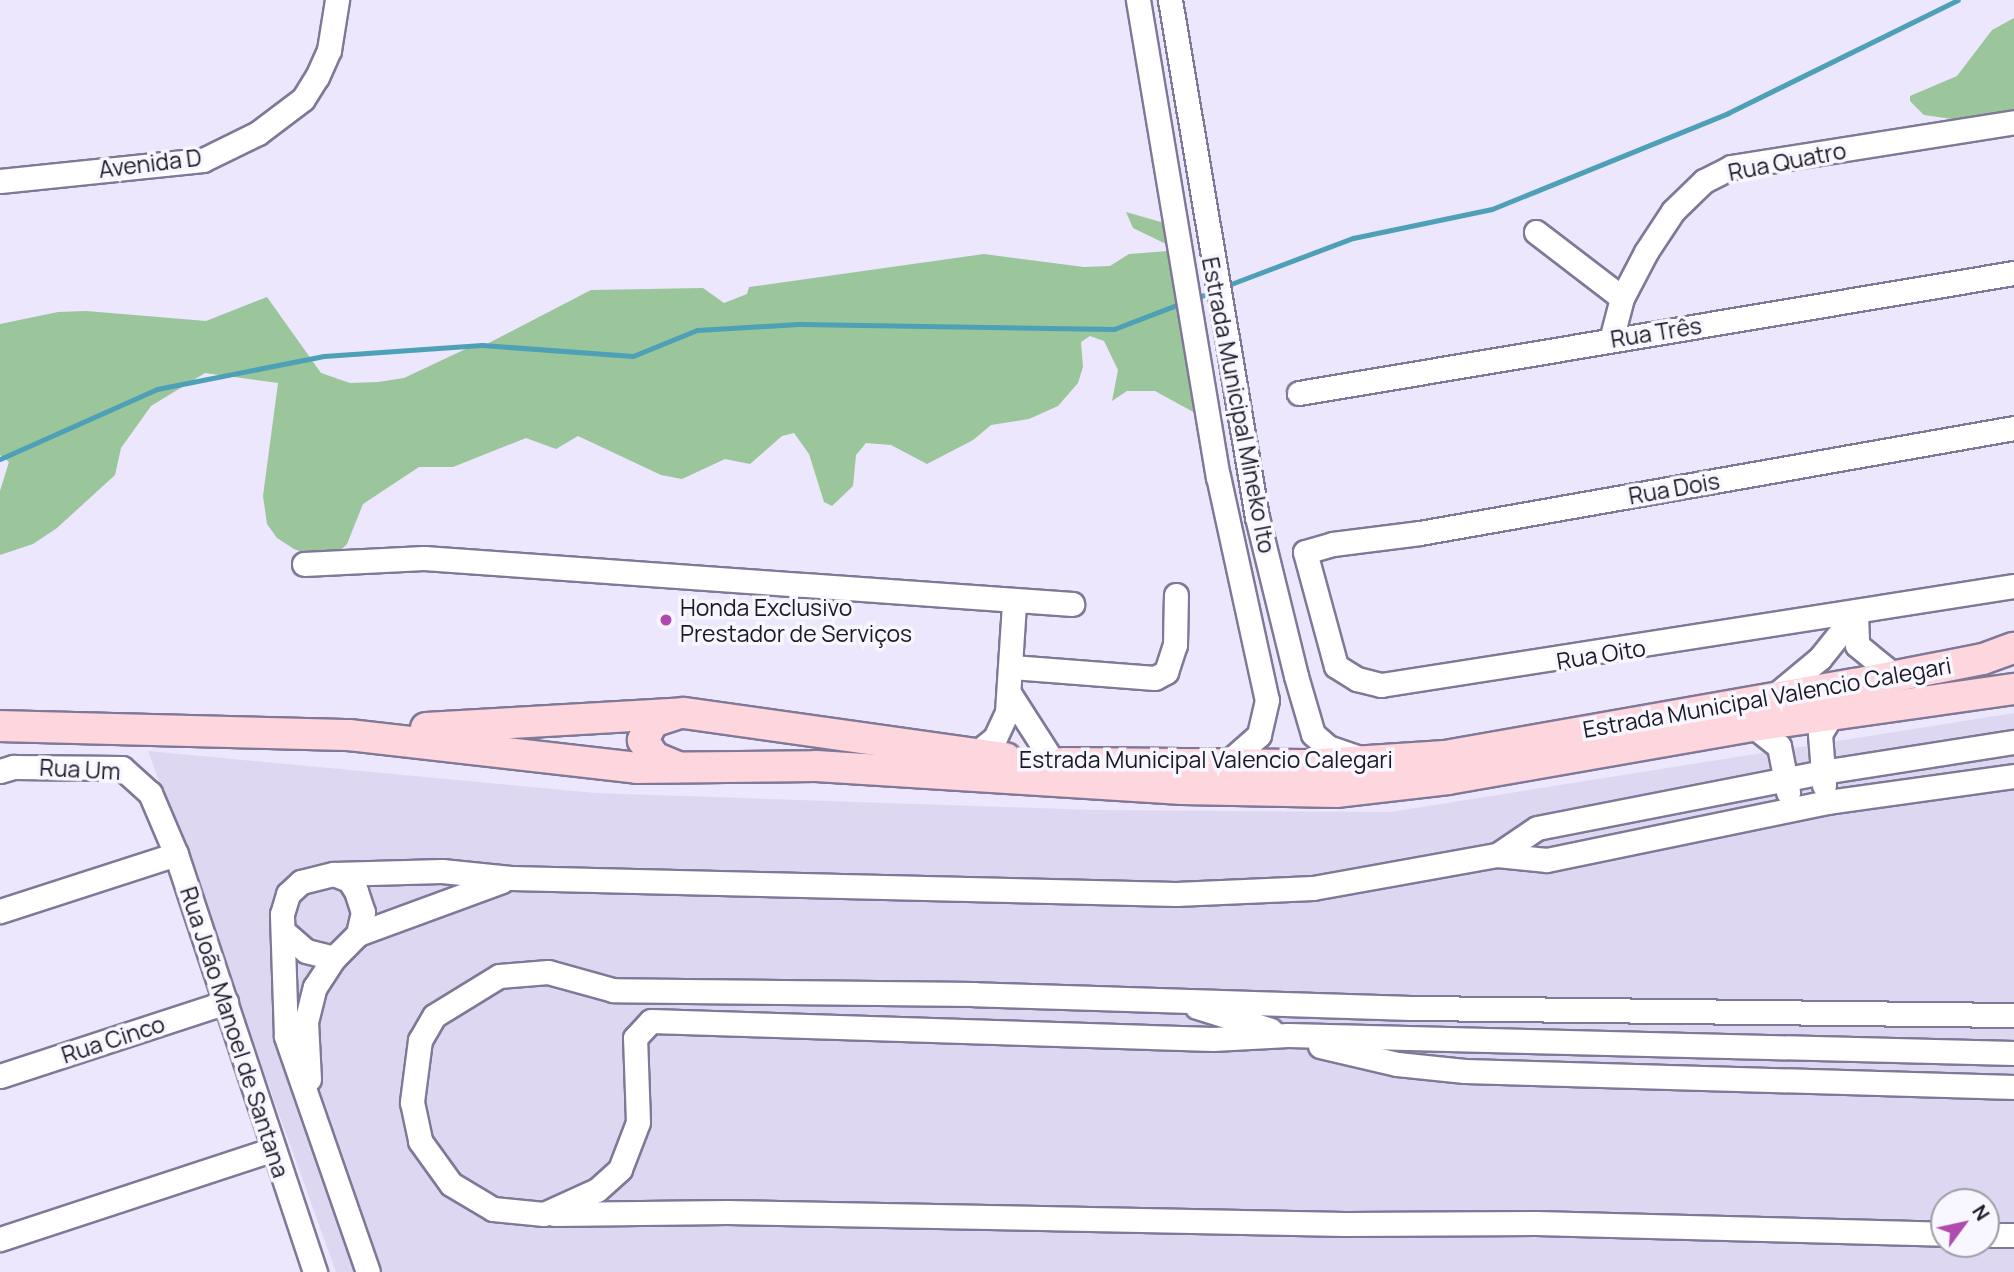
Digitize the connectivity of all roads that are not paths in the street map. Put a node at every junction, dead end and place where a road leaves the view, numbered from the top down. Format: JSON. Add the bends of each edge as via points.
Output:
{"nodes":[{"id":1,"x":337,"y":0,"type":"edge"},
{"id":2,"x":1138,"y":0,"type":"edge"},
{"id":3,"x":1170,"y":0,"type":"edge"},
{"id":4,"x":2014,"y":122,"type":"edge"},
{"id":5,"x":0,"y":181,"type":"edge"},
{"id":6,"x":1536,"y":232,"type":"dead end"},
{"id":7,"x":2014,"y":273,"type":"edge"},
{"id":8,"x":1622,"y":298,"type":"junction"},
{"id":9,"x":1611,"y":340,"type":"junction"},
{"id":10,"x":1299,"y":393,"type":"dead end"},
{"id":11,"x":2014,"y":428,"type":"edge"},
{"id":12,"x":1333,"y":544,"type":"joint"},
{"id":13,"x":304,"y":564,"type":"dead end"},
{"id":14,"x":2014,"y":586,"type":"edge"},
{"id":15,"x":1176,"y":595,"type":"dead end"},
{"id":16,"x":1014,"y":603,"type":"junction"},
{"id":17,"x":1072,"y":604,"type":"dead end"},
{"id":18,"x":1857,"y":613,"type":"junction"},
{"id":19,"x":2014,"y":648,"type":"edge"},
{"id":20,"x":1012,"y":667,"type":"junction"},
{"id":21,"x":1895,"y":676,"type":"junction"},
{"id":22,"x":2014,"y":689,"type":"edge"},
{"id":23,"x":1009,"y":693,"type":"junction"},
{"id":24,"x":1773,"y":697,"type":"junction"},
{"id":25,"x":684,"y":713,"type":"junction"},
{"id":26,"x":1832,"y":714,"type":"junction"},
{"id":27,"x":0,"y":726,"type":"edge"},
{"id":28,"x":1753,"y":726,"type":"junction"},
{"id":29,"x":349,"y":735,"type":"junction"},
{"id":30,"x":2014,"y":742,"type":"edge"},
{"id":31,"x":974,"y":755,"type":"junction"},
{"id":32,"x":1054,"y":763,"type":"junction"},
{"id":33,"x":1227,"y":763,"type":"junction"},
{"id":34,"x":1378,"y":764,"type":"junction"},
{"id":35,"x":683,"y":769,"type":"junction"},
{"id":36,"x":0,"y":771,"type":"edge"},
{"id":37,"x":1822,"y":772,"type":"junction"},
{"id":38,"x":2014,"y":776,"type":"edge"},
{"id":39,"x":1787,"y":779,"type":"junction"},
{"id":40,"x":150,"y":793,"type":"joint"},
{"id":41,"x":1827,"y":802,"type":"junction"},
{"id":42,"x":1789,"y":809,"type":"junction"},
{"id":43,"x":1589,"y":818,"type":"junction"},
{"id":44,"x":1596,"y":851,"type":"junction"},
{"id":45,"x":176,"y":854,"type":"junction"},
{"id":46,"x":1497,"y":855,"type":"junction"},
{"id":47,"x":334,"y":874,"type":"junction"},
{"id":48,"x":510,"y":878,"type":"junction"},
{"id":49,"x":0,"y":911,"type":"edge"},
{"id":50,"x":283,"y":931,"type":"junction"},
{"id":51,"x":359,"y":934,"type":"junction"},
{"id":52,"x":334,"y":958,"type":"junction"},
{"id":53,"x":1167,"y":998,"type":"junction"},
{"id":54,"x":226,"y":1002,"type":"junction"},
{"id":55,"x":1411,"y":1008,"type":"junction"},
{"id":56,"x":2014,"y":1015,"type":"edge"},
{"id":57,"x":1287,"y":1035,"type":"junction"},
{"id":58,"x":1411,"y":1039,"type":"junction"},
{"id":59,"x":2014,"y":1053,"type":"edge"},
{"id":60,"x":0,"y":1076,"type":"edge"},
{"id":61,"x":2014,"y":1087,"type":"edge"},
{"id":62,"x":311,"y":1107,"type":"junction"},
{"id":63,"x":274,"y":1149,"type":"junction"},
{"id":64,"x":544,"y":1214,"type":"junction"},
{"id":65,"x":1930,"y":1234,"type":"edge"},
{"id":66,"x":0,"y":1239,"type":"edge"},
{"id":67,"x":315,"y":1272,"type":"edge"},
{"id":68,"x":368,"y":1272,"type":"edge"}],
"edges":[{"from":1,"to":5,"type":"street","name":"Avenida D","via":[[329,50],[317,77],[303,99],[258,133],[203,160]]},
{"from":2,"to":33,"type":"street","name":"Estrada Municipal Mineko Ito","via":[[1218,476],[1267,700],[1259,735]]},
{"from":3,"to":34,"type":"street","name":"Estrada Municipal Mineko Ito","via":[[1257,517],[1309,722],[1328,747]]},
{"from":4,"to":8,"type":"street","name":"Rua Quatro","via":[[1731,167],[1704,181],[1674,211]]},
{"from":6,"to":8,"type":"street"},
{"from":7,"to":9,"type":"street","name":"Rua Três"},
{"from":8,"to":9,"type":"street","name":"Rua Quatro"},
{"from":9,"to":10,"type":"street","name":"Rua Três"},
{"from":11,"to":12,"type":"street","name":"Rua Dois","via":[[1420,533]]},
{"from":12,"to":18,"type":"street","name":"Rua Oito","via":[[1305,552],[1329,648],[1336,666],[1357,679],[1381,685]]},
{"from":13,"to":16,"type":"street","via":[[424,558]]},
{"from":14,"to":18,"type":"street","name":"Rua Oito"},
{"from":15,"to":20,"type":"street","via":[[1175,645],[1166,672],[1155,678]]},
{"from":16,"to":17,"type":"street"},
{"from":16,"to":20,"type":"street"},
{"from":18,"to":21,"type":"street","via":[[1857,645]]},
{"from":18,"to":24,"type":"street","via":[[1820,658]]},
{"from":19,"to":21,"type":"main road","name":"Estrada Municipal Valencio Calegari"},
{"from":20,"to":23,"type":"street"},
{"from":21,"to":24,"type":"main road","name":"Estrada Municipal Valencio Calegari"},
{"from":22,"to":26,"type":"main road","name":"Estrada Municipal Valencio Calegari"},
{"from":23,"to":31,"type":"street","via":[[1007,712],[995,738]]},
{"from":23,"to":32,"type":"street"},
{"from":24,"to":34,"type":"main road","name":"Estrada Municipal Valencio Calegari"},
{"from":25,"to":29,"type":"main road","name":"Estrada Municipal Valencio Calegari"},
{"from":25,"to":31,"type":"main road","name":"Estrada Municipal Valencio Calegari"},
{"from":25,"to":35,"type":"main road","via":[[659,718],[643,736],[654,757]]},
{"from":26,"to":28,"type":"main road","name":"Estrada Municipal Valencio Calegari"},
{"from":26,"to":37,"type":"street","via":[[1819,734]]},
{"from":27,"to":29,"type":"main road","name":"Estrada Municipal Valencio Calegari"},
{"from":28,"to":35,"type":"main road","name":"Estrada Municipal Valencio Calegari","via":[[1501,770],[1336,792],[1182,789],[816,766]]},
{"from":28,"to":39,"type":"street","via":[[1779,746]]},
{"from":29,"to":35,"type":"main road","name":"Estrada Municipal Valencio Calegari","via":[[613,766]]},
{"from":30,"to":37,"type":"street"},
{"from":31,"to":32,"type":"main road","name":"Estrada Municipal Valencio Calegari"},
{"from":32,"to":33,"type":"main road","name":"Estrada Municipal Valencio Calegari"},
{"from":33,"to":34,"type":"main road","name":"Estrada Municipal Valencio Calegari"},
{"from":36,"to":40,"type":"street","name":"Rua Um","via":[[13,767],[122,768],[131,771]]},
{"from":37,"to":39,"type":"street"},
{"from":37,"to":41,"type":"street"},
{"from":38,"to":41,"type":"street"},
{"from":39,"to":42,"type":"street"},
{"from":39,"to":43,"type":"street"},
{"from":40,"to":45,"type":"street","name":"Rua João Manoel de Santana"},
{"from":41,"to":42,"type":"street"},
{"from":42,"to":44,"type":"street"},
{"from":43,"to":44,"type":"street"},
{"from":43,"to":46,"type":"street","via":[[1537,828]]},
{"from":44,"to":46,"type":"street","via":[[1547,860]]},
{"from":45,"to":49,"type":"street"},
{"from":45,"to":54,"type":"street","name":"Rua João Manoel de Santana"},
{"from":46,"to":48,"type":"street","via":[[1313,888],[1176,894]]},
{"from":47,"to":48,"type":"street","via":[[442,871]]},
{"from":47,"to":50,"type":"street","via":[[301,883],[288,894]]},
{"from":47,"to":51,"type":"street","via":[[349,880],[356,891],[363,912]]},
{"from":48,"to":51,"type":"street","via":[[437,901]]},
{"from":50,"to":52,"type":"street","via":[[306,951]]},
{"from":50,"to":62,"type":"street","via":[[286,1036]]},
{"from":51,"to":52,"type":"street"},
{"from":52,"to":62,"type":"street","via":[[315,987],[306,1022]]},
{"from":53,"to":55,"type":"street"},
{"from":53,"to":57,"type":"street"},
{"from":53,"to":64,"type":"street","via":[[613,990],[548,972],[499,976],[450,1004],[426,1027],[415,1058],[412,1102],[420,1141],[452,1184],[493,1209]]},
{"from":54,"to":60,"type":"street","name":"Rua Cinco"},
{"from":54,"to":63,"type":"street","name":"Rua João Manoel de Santana"},
{"from":55,"to":56,"type":"street"},
{"from":55,"to":58,"type":"street"},
{"from":57,"to":58,"type":"street"},
{"from":57,"to":61,"type":"street","via":[[1397,1064],[1465,1071]]},
{"from":57,"to":64,"type":"street","via":[[1199,1039],[651,1021],[635,1038],[638,1122],[620,1169],[597,1190]]},
{"from":58,"to":59,"type":"street"},
{"from":62,"to":68,"type":"street"},
{"from":63,"to":66,"type":"street"},
{"from":63,"to":67,"type":"street","name":"Rua João Manoel de Santana"},
{"from":64,"to":65,"type":"street","via":[[727,1212],[1345,1224],[1536,1223]]}]}
